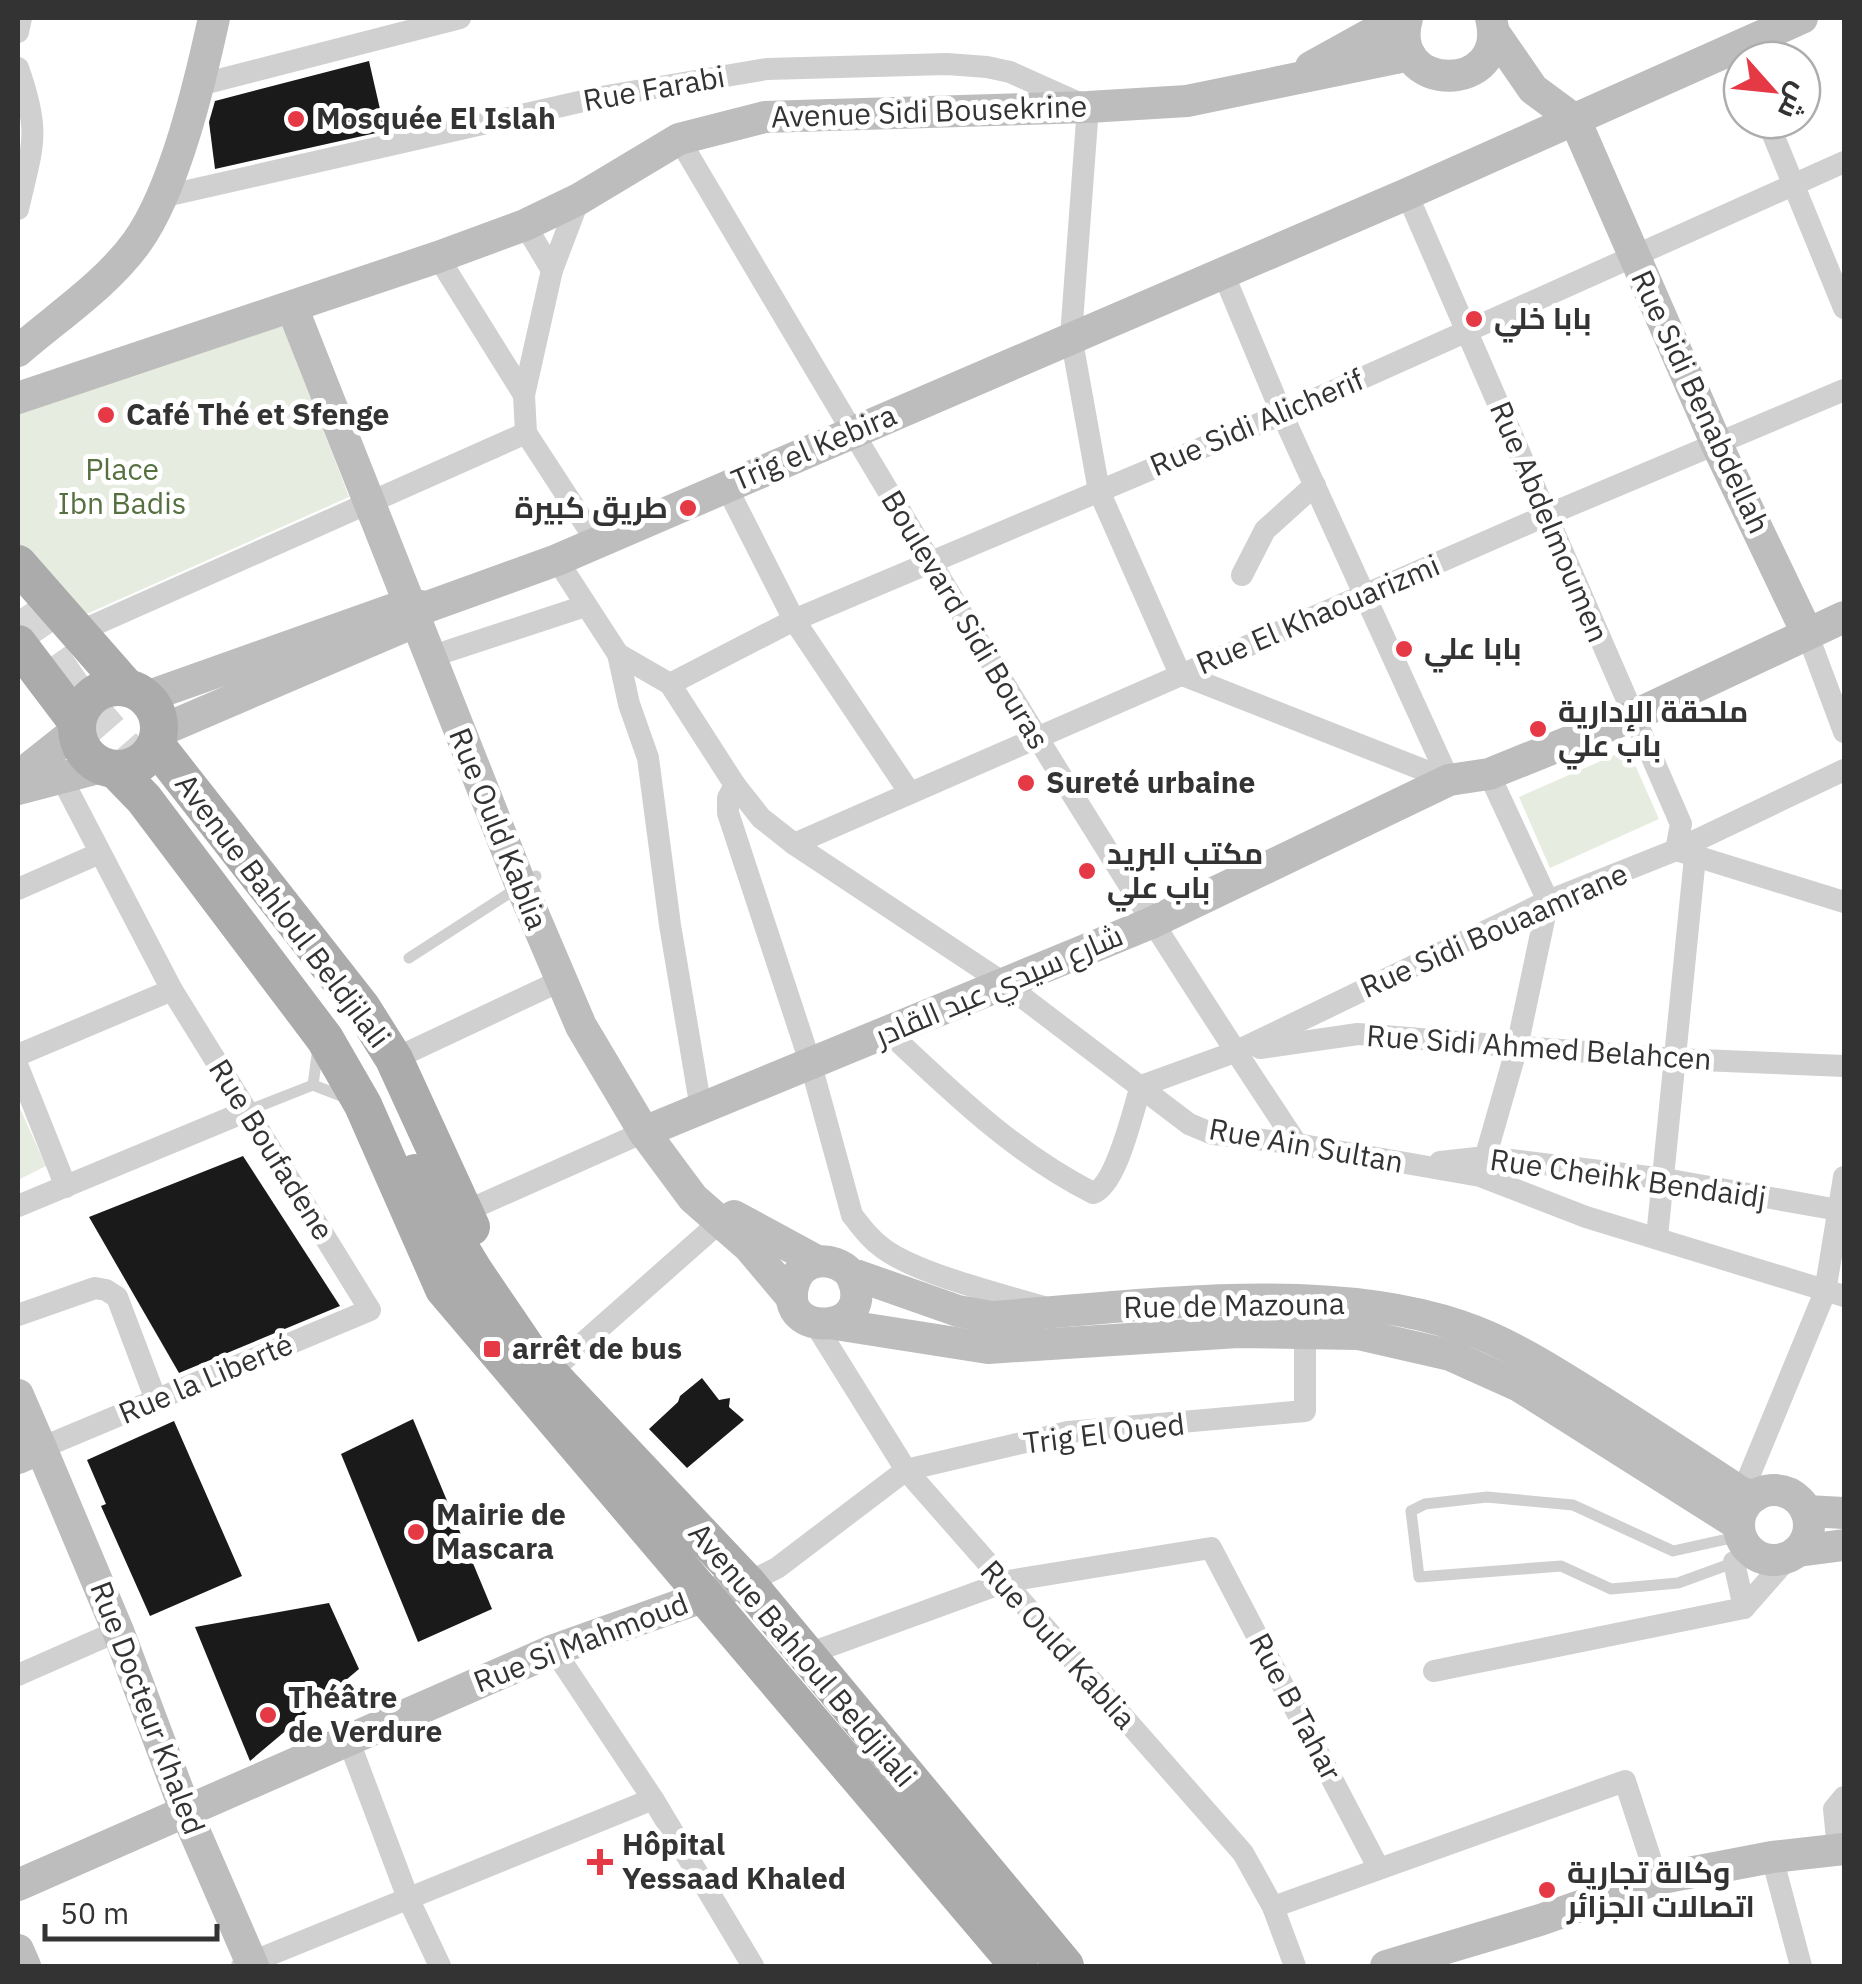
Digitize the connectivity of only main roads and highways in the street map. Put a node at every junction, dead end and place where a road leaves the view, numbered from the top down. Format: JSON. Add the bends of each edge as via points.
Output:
{"nodes":[{"id":1,"x":18,"y":564,"type":"edge"},
{"id":2,"x":18,"y":644,"type":"edge"},
{"id":3,"x":77,"y":726,"type":"junction"},
{"id":4,"x":153,"y":736,"type":"junction"},
{"id":5,"x":109,"y":768,"type":"junction"},
{"id":6,"x":525,"y":1359,"type":"junction"},
{"id":7,"x":1019,"y":1966,"type":"edge"},
{"id":8,"x":1064,"y":1966,"type":"edge"}],
"edges":[{"from":1,"to":4,"type":"main road"},
{"from":2,"to":3,"type":"main road"},
{"from":3,"to":4,"type":"main road","via":[[89,698],[113,687]]},
{"from":3,"to":5,"type":"main road","via":[[84,752]]},
{"from":4,"to":5,"type":"main road","via":[[140,764]]},
{"from":4,"to":6,"type":"main road","name":"Avenue Bahloul Beldjilali","via":[[360,1047],[415,1173]]},
{"from":4,"to":6,"type":"main road","name":"Avenue Bahloul Beldjilali","via":[[394,1059]]},
{"from":5,"to":6,"type":"main road","name":"Avenue Bahloul Beldjilali","via":[[144,799],[320,1034],[363,1106],[444,1288]]},
{"from":6,"to":7,"type":"main road","name":"Avenue Bahloul Beldjilali","via":[[706,1594]]},
{"from":6,"to":8,"type":"main road","name":"Avenue Bahloul Beldjilali","via":[[747,1583]]}]}
